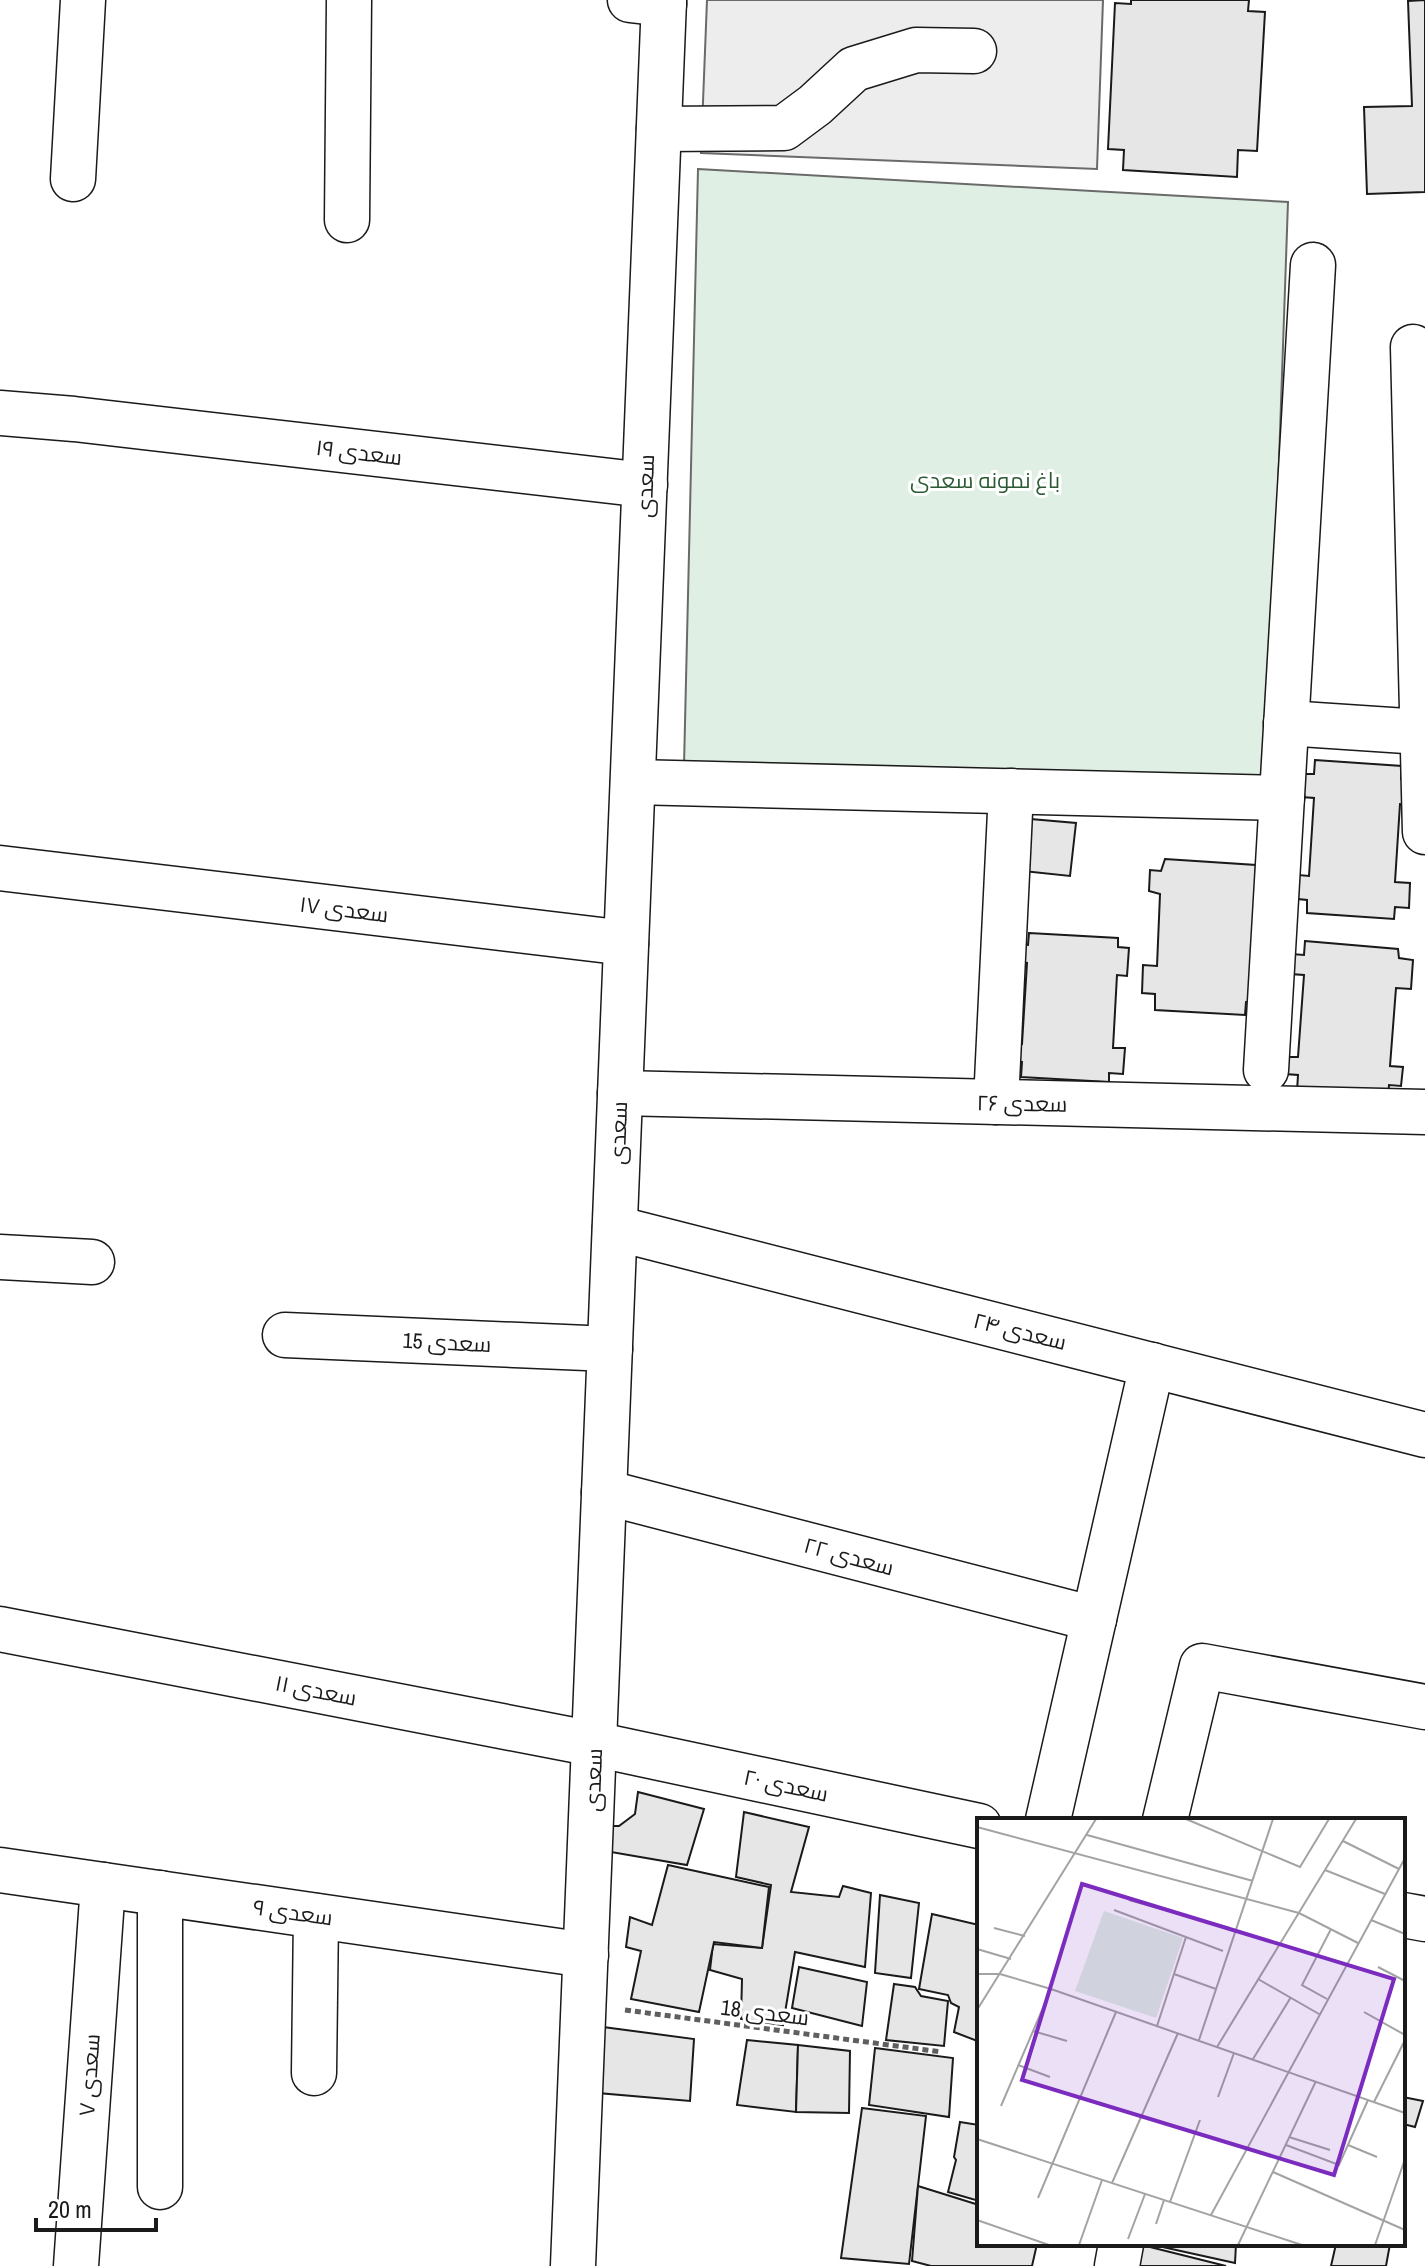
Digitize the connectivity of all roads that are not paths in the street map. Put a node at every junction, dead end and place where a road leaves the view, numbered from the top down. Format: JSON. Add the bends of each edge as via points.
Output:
{"nodes":[{"id":1,"x":83,"y":0,"type":"edge"},
{"id":2,"x":349,"y":0,"type":"edge"},
{"id":3,"x":652,"y":1,"type":"edge"},
{"id":4,"x":974,"y":51,"type":"dead end"},
{"id":5,"x":659,"y":129,"type":"junction"},
{"id":6,"x":73,"y":179,"type":"dead end"},
{"id":7,"x":347,"y":220,"type":"dead end"},
{"id":8,"x":1313,"y":265,"type":"dead end"},
{"id":9,"x":1413,"y":347,"type":"dead end"},
{"id":10,"x":0,"y":413,"type":"edge"},
{"id":11,"x":1420,"y":470,"type":"edge"},
{"id":12,"x":645,"y":485,"type":"junction"},
{"id":13,"x":1423,"y":672,"type":"edge"},
{"id":14,"x":1286,"y":723,"type":"junction"},
{"id":15,"x":1421,"y":732,"type":"junction"},
{"id":16,"x":633,"y":782,"type":"junction"},
{"id":17,"x":1011,"y":791,"type":"junction"},
{"id":18,"x":1282,"y":798,"type":"junction"},
{"id":19,"x":1425,"y":832,"type":"edge"},
{"id":20,"x":0,"y":868,"type":"edge"},
{"id":21,"x":626,"y":943,"type":"junction"},
{"id":22,"x":1266,"y":1070,"type":"dead end"},
{"id":23,"x":620,"y":1093,"type":"junction"},
{"id":24,"x":996,"y":1102,"type":"junction"},
{"id":25,"x":1425,"y":1112,"type":"edge"},
{"id":26,"x":615,"y":1228,"type":"junction"},
{"id":27,"x":0,"y":1257,"type":"edge"},
{"id":28,"x":92,"y":1262,"type":"dead end"},
{"id":29,"x":285,"y":1335,"type":"dead end"},
{"id":30,"x":610,"y":1349,"type":"junction"},
{"id":31,"x":1152,"y":1365,"type":"junction"},
{"id":32,"x":1425,"y":1435,"type":"edge"},
{"id":33,"x":604,"y":1492,"type":"junction"},
{"id":34,"x":1094,"y":1619,"type":"junction"},
{"id":35,"x":19,"y":1632,"type":"edge"},
{"id":36,"x":1425,"y":1707,"type":"edge"},
{"id":37,"x":594,"y":1744,"type":"junction"},
{"id":38,"x":1048,"y":1818,"type":"edge"},
{"id":39,"x":1165,"y":1818,"type":"edge"},
{"id":40,"x":977,"y":1826,"type":"edge"},
{"id":41,"x":0,"y":1870,"type":"edge"},
{"id":42,"x":103,"y":1885,"type":"junction"},
{"id":43,"x":160,"y":1893,"type":"junction"},
{"id":44,"x":1405,"y":1915,"type":"edge"},
{"id":45,"x":316,"y":1916,"type":"junction"},
{"id":46,"x":1425,"y":1919,"type":"edge"},
{"id":47,"x":586,"y":1955,"type":"junction"},
{"id":48,"x":314,"y":2073,"type":"dead end"},
{"id":49,"x":160,"y":2187,"type":"dead end"},
{"id":50,"x":1121,"y":2246,"type":"edge"},
{"id":51,"x":76,"y":2266,"type":"edge"},
{"id":52,"x":573,"y":2266,"type":"edge"},
{"id":53,"x":1117,"y":2266,"type":"edge"}],
"edges":[{"from":1,"to":6,"type":"street"},
{"from":2,"to":7,"type":"street"},
{"from":3,"to":5,"type":"street","name":"سعدی"},
{"from":4,"to":5,"type":"street","via":[[916,50],[854,69],[784,128]]},
{"from":5,"to":12,"type":"street","name":"سعدی"},
{"from":8,"to":14,"type":"street"},
{"from":9,"to":11,"type":"street"},
{"from":10,"to":12,"type":"street","name":"سعدی ۱۹"},
{"from":11,"to":13,"type":"street"},
{"from":12,"to":16,"type":"street","name":"سعدی"},
{"from":13,"to":15,"type":"street"},
{"from":14,"to":15,"type":"street"},
{"from":14,"to":18,"type":"street"},
{"from":15,"to":19,"type":"street"},
{"from":16,"to":17,"type":"street"},
{"from":16,"to":21,"type":"street","name":"سعدی"},
{"from":17,"to":18,"type":"street"},
{"from":17,"to":24,"type":"street"},
{"from":18,"to":22,"type":"street"},
{"from":20,"to":21,"type":"street","name":"سعدی ۱۷"},
{"from":21,"to":23,"type":"street","name":"سعدی"},
{"from":23,"to":24,"type":"street","name":"سعدی ۲۶"},
{"from":23,"to":26,"type":"street","name":"سعدی"},
{"from":24,"to":25,"type":"street","name":"سعدی ۲۶"},
{"from":26,"to":30,"type":"street","name":"سعدی"},
{"from":26,"to":31,"type":"street","name":"سعدی ۲۴"},
{"from":27,"to":28,"type":"street"},
{"from":29,"to":30,"type":"street","name":"سعدی 15"},
{"from":30,"to":33,"type":"street","name":"سعدی"},
{"from":31,"to":32,"type":"street","name":"سعدی ۲۴"},
{"from":31,"to":34,"type":"street"},
{"from":33,"to":34,"type":"street","name":"سعدی ۲۲"},
{"from":33,"to":37,"type":"street","name":"سعدی"},
{"from":34,"to":38,"type":"street"},
{"from":35,"to":37,"type":"street","name":"سعدی ۱۱"},
{"from":36,"to":39,"type":"street","via":[[1202,1666]]},
{"from":37,"to":40,"type":"street","name":"سعدی ۲۰"},
{"from":37,"to":47,"type":"street","name":"سعدی"},
{"from":41,"to":42,"type":"street","name":"سعدی ۹"},
{"from":42,"to":43,"type":"street","name":"سعدی ۹"},
{"from":42,"to":51,"type":"street","name":"سعدی ۷"},
{"from":43,"to":45,"type":"street","name":"سعدی ۹"},
{"from":43,"to":49,"type":"street"},
{"from":44,"to":46,"type":"street"},
{"from":45,"to":47,"type":"street","name":"سعدی ۹"},
{"from":45,"to":48,"type":"street"},
{"from":47,"to":52,"type":"street","name":"سعدی"},
{"from":50,"to":53,"type":"street"}]}
